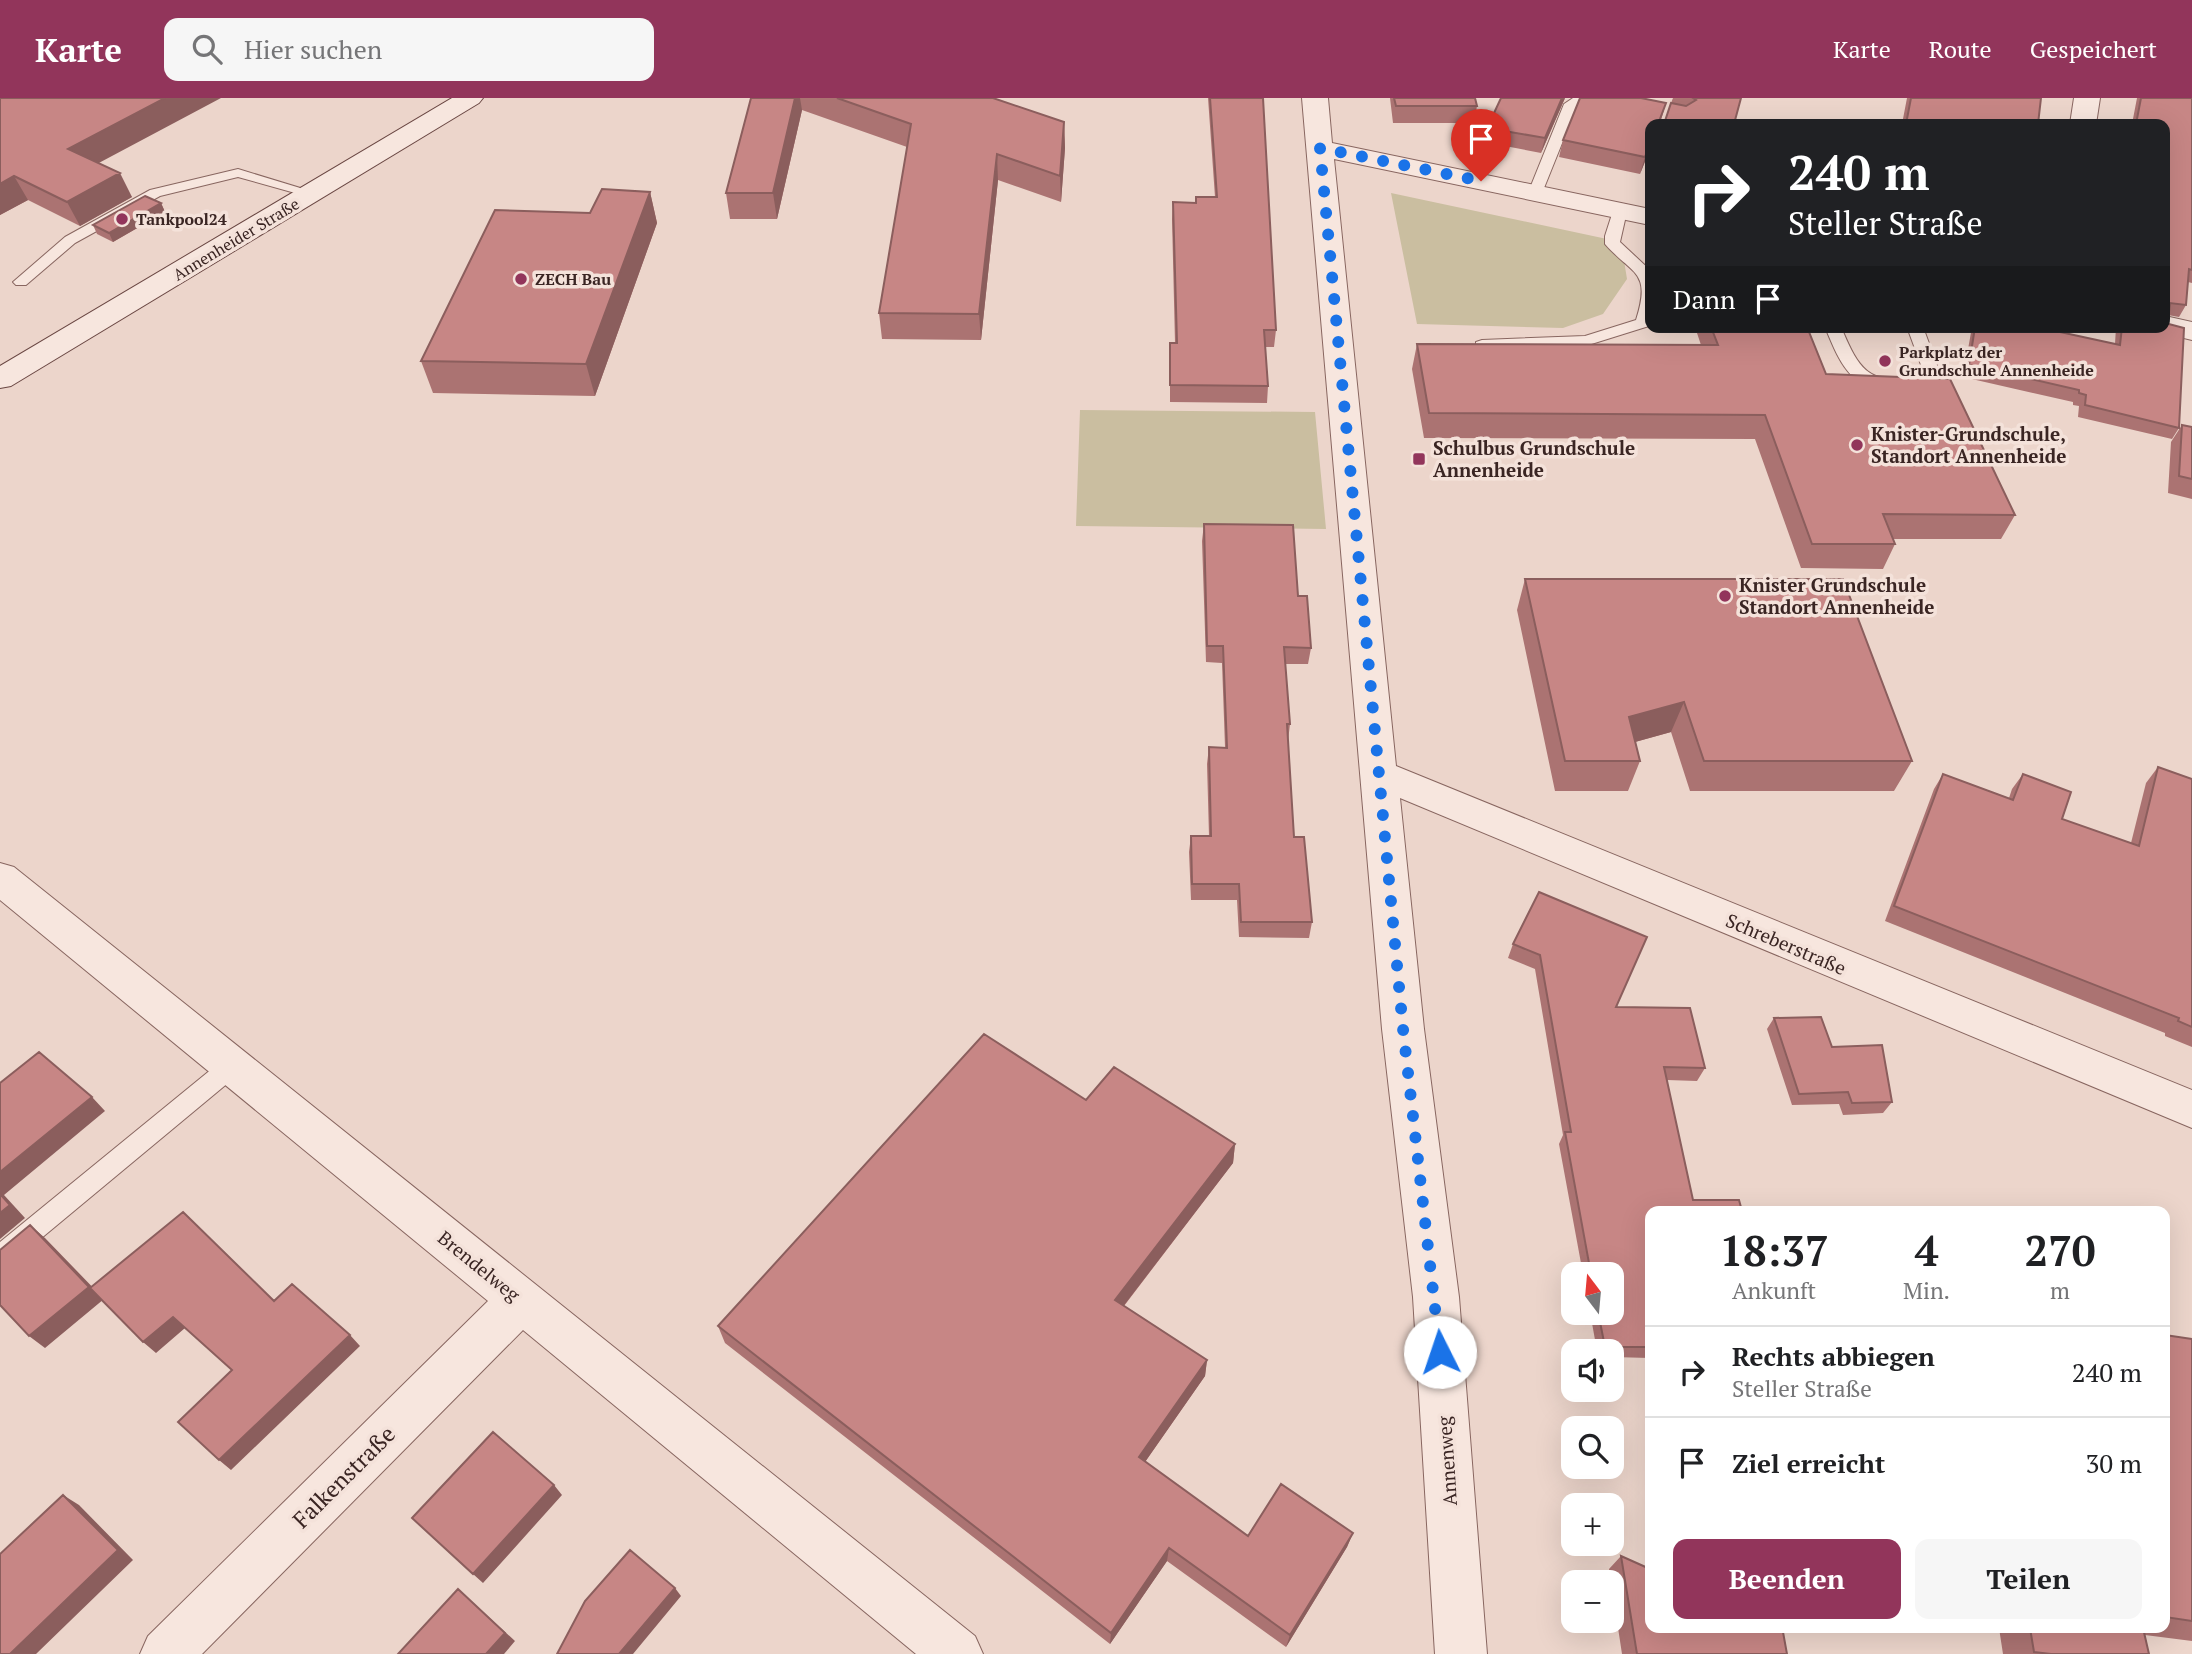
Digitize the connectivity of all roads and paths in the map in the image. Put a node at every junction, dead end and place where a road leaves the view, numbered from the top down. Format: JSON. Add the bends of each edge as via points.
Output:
{"nodes":[{"id":1,"x":470,"y":98,"type":"edge"},
{"id":2,"x":1315,"y":98,"type":"edge"},
{"id":3,"x":2087,"y":98,"type":"edge"},
{"id":4,"x":1576,"y":100,"type":"edge"},
{"id":5,"x":2084,"y":119,"type":"edge"},
{"id":6,"x":1320,"y":148,"type":"junction"},
{"id":7,"x":198,"y":183,"type":"junction"},
{"id":8,"x":1535,"y":193,"type":"junction"},
{"id":9,"x":313,"y":194,"type":"junction"},
{"id":10,"x":1620,"y":211,"type":"junction"},
{"id":11,"x":1645,"y":216,"type":"edge"},
{"id":12,"x":1645,"y":276,"type":"edge"},
{"id":13,"x":1645,"y":318,"type":"edge"},
{"id":14,"x":2170,"y":326,"type":"edge"},
{"id":15,"x":2192,"y":331,"type":"edge"},
{"id":16,"x":1836,"y":333,"type":"edge"},
{"id":17,"x":1917,"y":333,"type":"edge"},
{"id":18,"x":1482,"y":345,"type":"edge"},
{"id":19,"x":0,"y":379,"type":"edge"},
{"id":20,"x":1381,"y":775,"type":"junction"},
{"id":21,"x":0,"y":878,"type":"edge"},
{"id":22,"x":232,"y":1066,"type":"junction"},
{"id":23,"x":2192,"y":1110,"type":"edge"},
{"id":24,"x":0,"y":1257,"type":"edge"},
{"id":25,"x":521,"y":1300,"type":"junction"},
{"id":26,"x":166,"y":1654,"type":"edge"},
{"id":27,"x":957,"y":1654,"type":"edge"},
{"id":28,"x":1461,"y":1654,"type":"edge"}],
"edges":[{"from":1,"to":9,"type":"street","name":"Annenheider Straße"},
{"from":2,"to":6,"type":"street","name":"Annenweg"},
{"from":3,"to":5,"type":"street"},
{"from":4,"to":8,"type":"lane"},
{"from":6,"to":8,"type":"street"},
{"from":6,"to":20,"type":"street","name":"Annenweg"},
{"from":7,"to":7,"type":"lane","via":[[155,193],[71,240],[21,282]]},
{"from":7,"to":9,"type":"lane","via":[[238,173]]},
{"from":8,"to":10,"type":"street"},
{"from":9,"to":19,"type":"street","name":"Annenheider Straße"},
{"from":10,"to":11,"type":"street"},
{"from":10,"to":12,"type":"lane","via":[[1614,244],[1634,257]]},
{"from":13,"to":18,"type":"lane","via":[[1643,323],[1606,337],[1569,344]]},
{"from":14,"to":15,"type":"street"},
{"from":16,"to":17,"type":"lane","via":[[1852,369],[1869,381],[1910,385],[1926,382],[1929,365]]},
{"from":20,"to":23,"type":"street","name":"Schreberstraße"},
{"from":20,"to":28,"type":"street","name":"Annenweg","via":[[1403,1029],[1436,1297]]},
{"from":21,"to":22,"type":"street","name":"Brendelweg"},
{"from":22,"to":24,"type":"lane"},
{"from":22,"to":25,"type":"street","name":"Brendelweg"},
{"from":25,"to":26,"type":"street","name":"Falkenstraße"},
{"from":25,"to":27,"type":"street","name":"Brendelweg"}]}
